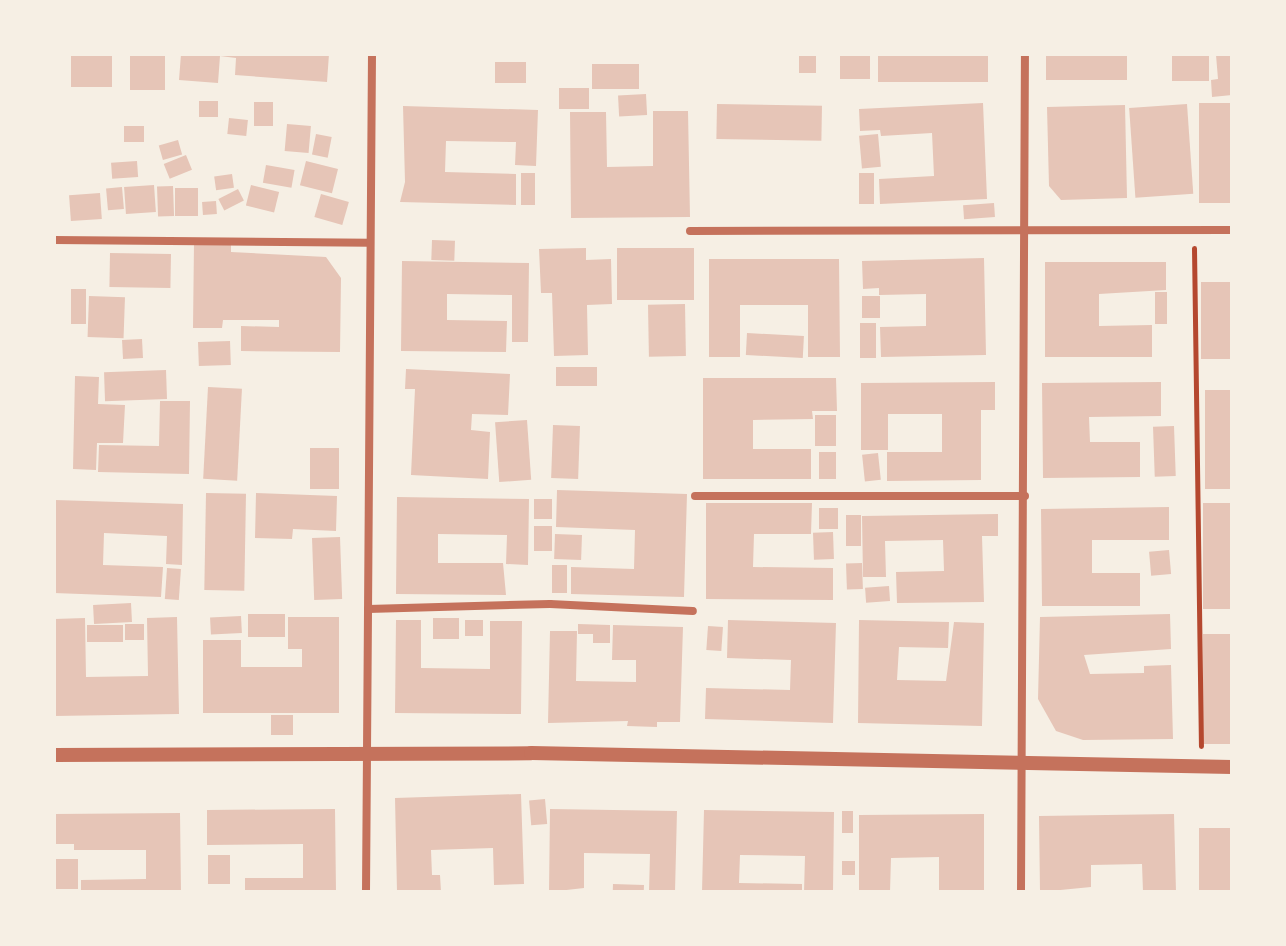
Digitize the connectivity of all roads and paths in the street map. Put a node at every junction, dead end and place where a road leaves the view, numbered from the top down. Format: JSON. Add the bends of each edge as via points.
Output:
{"nodes":[{"id":1,"x":372,"y":54,"type":"edge"},
{"id":2,"x":1025,"y":54,"type":"edge"},
{"id":3,"x":1027,"y":228,"type":"junction"},
{"id":4,"x":1194,"y":230,"type":"junction"},
{"id":5,"x":1232,"y":230,"type":"edge"},
{"id":6,"x":690,"y":231,"type":"dead end"},
{"id":7,"x":54,"y":240,"type":"edge"},
{"id":8,"x":370,"y":243,"type":"junction"},
{"id":9,"x":695,"y":496,"type":"dead end"},
{"id":10,"x":1025,"y":496,"type":"junction"},
{"id":11,"x":368,"y":609,"type":"junction"},
{"id":12,"x":693,"y":611,"type":"dead end"},
{"id":13,"x":366,"y":753,"type":"junction"},
{"id":14,"x":54,"y":755,"type":"edge"},
{"id":15,"x":1022,"y":763,"type":"junction"},
{"id":16,"x":1202,"y":767,"type":"junction"},
{"id":17,"x":1232,"y":767,"type":"edge"},
{"id":18,"x":366,"y":892,"type":"edge"},
{"id":19,"x":1021,"y":892,"type":"edge"}],
"edges":[{"from":1,"to":8,"type":"street"},
{"from":2,"to":3,"type":"street"},
{"from":3,"to":4,"type":"street"},
{"from":3,"to":6,"type":"street"},
{"from":3,"to":10,"type":"street"},
{"from":4,"to":5,"type":"street"},
{"from":4,"to":16,"type":"path"},
{"from":7,"to":8,"type":"street"},
{"from":8,"to":11,"type":"street"},
{"from":9,"to":10,"type":"street"},
{"from":10,"to":15,"type":"street"},
{"from":11,"to":12,"type":"street","via":[[550,604]]},
{"from":11,"to":13,"type":"street"},
{"from":13,"to":14,"type":"street"},
{"from":13,"to":15,"type":"street"},
{"from":13,"to":18,"type":"street"},
{"from":15,"to":16,"type":"street"},
{"from":15,"to":19,"type":"street"},
{"from":16,"to":17,"type":"street"}]}
